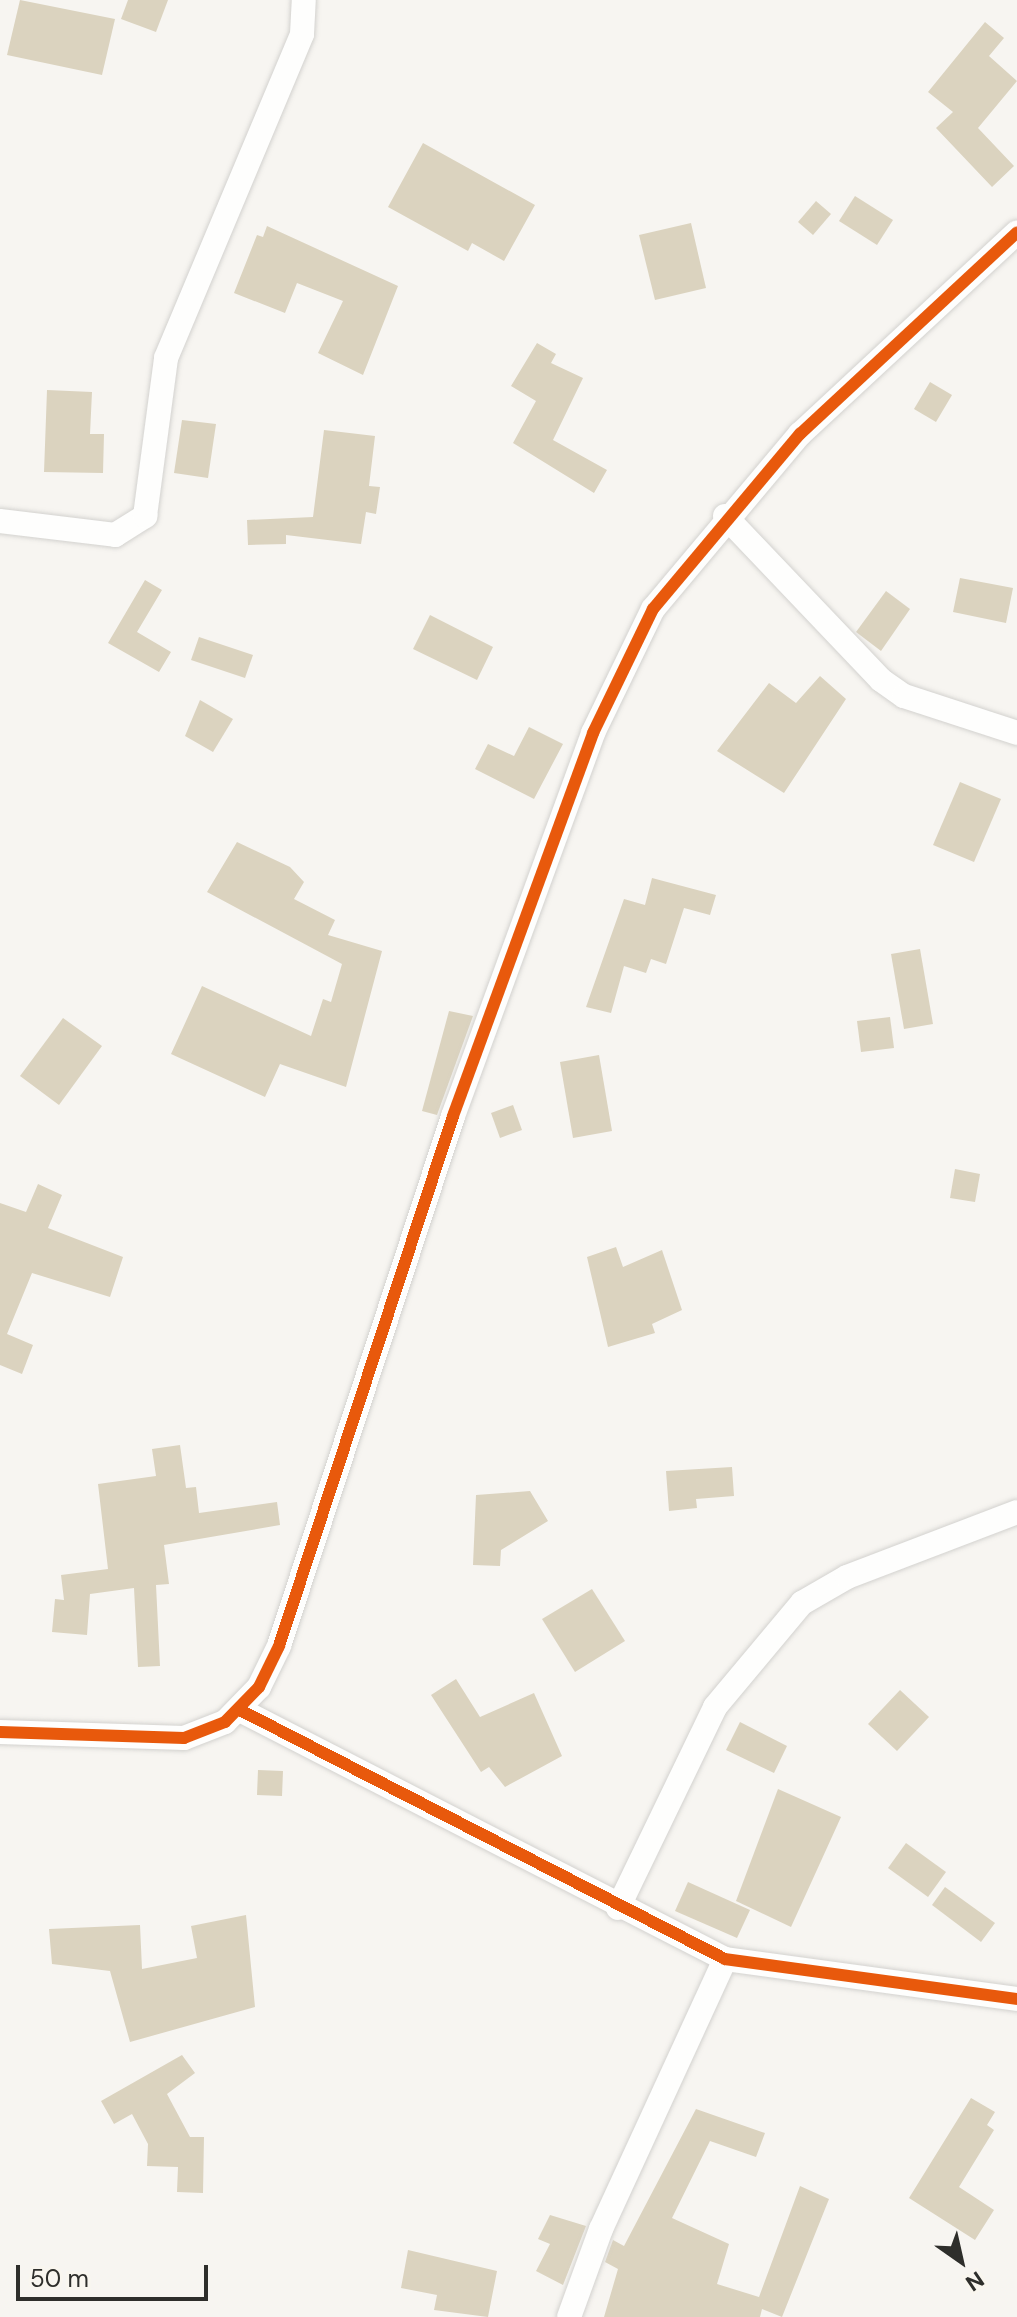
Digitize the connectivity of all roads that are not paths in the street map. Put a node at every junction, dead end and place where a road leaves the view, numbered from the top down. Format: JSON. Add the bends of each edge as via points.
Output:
{"nodes":[{"id":1,"x":304,"y":0,"type":"edge"},
{"id":2,"x":1017,"y":232,"type":"edge"},
{"id":3,"x":725,"y":516,"type":"junction"},
{"id":4,"x":0,"y":521,"type":"edge"},
{"id":5,"x":1017,"y":733,"type":"edge"},
{"id":6,"x":1017,"y":1512,"type":"edge"},
{"id":7,"x":240,"y":1710,"type":"junction"},
{"id":8,"x":0,"y":1732,"type":"edge"},
{"id":9,"x":618,"y":1908,"type":"junction"},
{"id":10,"x":725,"y":1959,"type":"junction"},
{"id":11,"x":1017,"y":1999,"type":"edge"},
{"id":12,"x":569,"y":2317,"type":"edge"}],
"edges":[{"from":1,"to":4,"type":"street","via":[[302,34],[166,358],[145,516],[115,535],[57,534]]},
{"from":2,"to":3,"type":"street","via":[[800,434]]},
{"from":3,"to":5,"type":"street","via":[[881,680],[904,696]]},
{"from":3,"to":7,"type":"street","via":[[653,609],[593,733],[453,1116],[279,1646]]},
{"from":6,"to":9,"type":"street","via":[[847,1577],[802,1603],[715,1707]]},
{"from":7,"to":8,"type":"street","via":[[205,1732],[162,1741]]},
{"from":7,"to":9,"type":"street"},
{"from":9,"to":10,"type":"street"},
{"from":10,"to":11,"type":"street"},
{"from":10,"to":12,"type":"street","via":[[638,2161],[601,2229]]}]}
